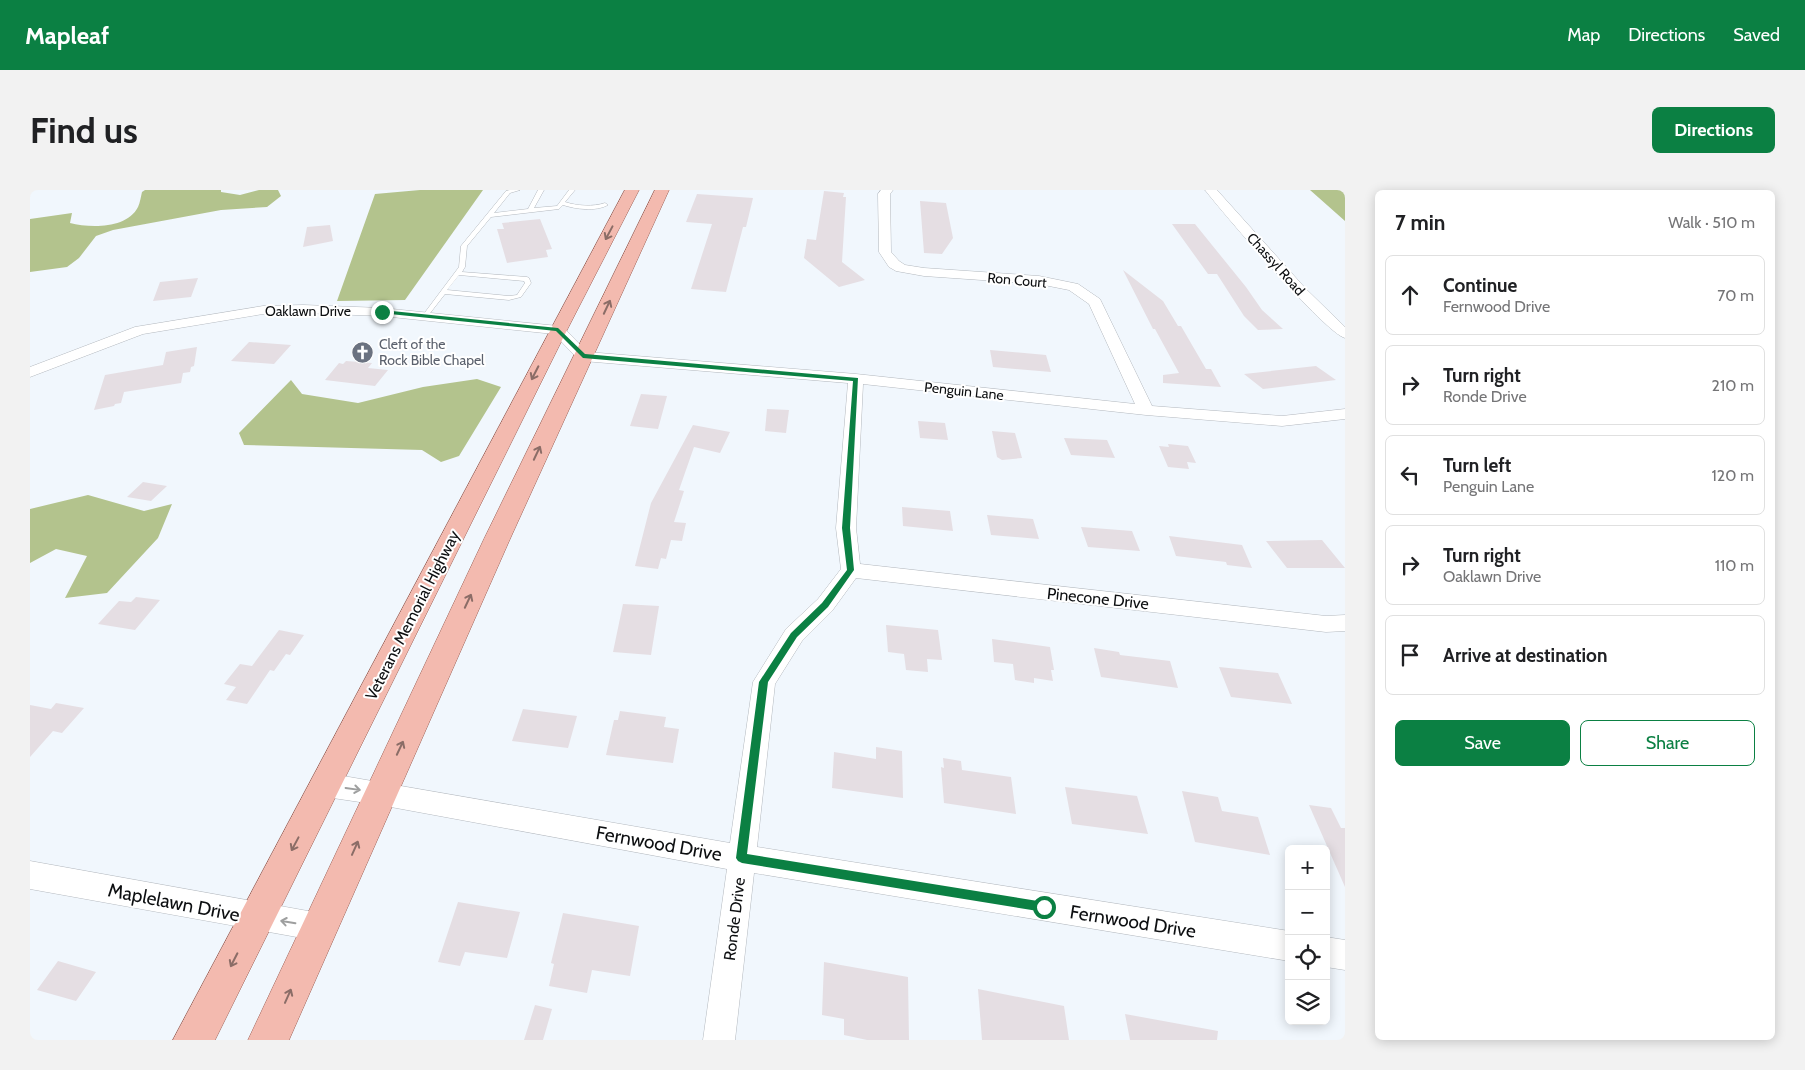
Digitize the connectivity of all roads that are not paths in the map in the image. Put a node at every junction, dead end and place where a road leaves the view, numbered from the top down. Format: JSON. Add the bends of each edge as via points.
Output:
{"nodes":[{"id":1,"x":517,"y":190,"type":"edge"},
{"id":2,"x":541,"y":190,"type":"edge"},
{"id":3,"x":572,"y":190,"type":"edge"},
{"id":4,"x":662,"y":190,"type":"edge"},
{"id":5,"x":887,"y":190,"type":"edge"},
{"id":6,"x":1211,"y":190,"type":"edge"},
{"id":7,"x":628,"y":198,"type":"edge"},
{"id":8,"x":564,"y":203,"type":"junction"},
{"id":9,"x":530,"y":210,"type":"junction"},
{"id":10,"x":490,"y":215,"type":"junction"},
{"id":11,"x":458,"y":273,"type":"junction"},
{"id":12,"x":443,"y":292,"type":"junction"},
{"id":13,"x":425,"y":316,"type":"junction"},
{"id":14,"x":558,"y":330,"type":"junction"},
{"id":15,"x":1345,"y":334,"type":"edge"},
{"id":16,"x":583,"y":356,"type":"junction"},
{"id":17,"x":30,"y":372,"type":"edge"},
{"id":18,"x":856,"y":379,"type":"junction"},
{"id":19,"x":1146,"y":410,"type":"junction"},
{"id":20,"x":1345,"y":414,"type":"edge"},
{"id":21,"x":850,"y":570,"type":"junction"},
{"id":22,"x":1345,"y":623,"type":"edge"},
{"id":23,"x":326,"y":785,"type":"junction"},
{"id":24,"x":380,"y":792,"type":"junction"},
{"id":25,"x":742,"y":858,"type":"junction"},
{"id":26,"x":30,"y":874,"type":"edge"},
{"id":27,"x":256,"y":917,"type":"junction"},
{"id":28,"x":319,"y":927,"type":"junction"},
{"id":29,"x":1285,"y":945,"type":"edge"},
{"id":30,"x":1330,"y":953,"type":"edge"},
{"id":31,"x":1345,"y":955,"type":"edge"},
{"id":32,"x":275,"y":1039,"type":"edge"},
{"id":33,"x":192,"y":1040,"type":"edge"},
{"id":34,"x":719,"y":1040,"type":"edge"}],
"edges":[{"from":1,"to":10,"type":"lane","via":[[508,192]]},
{"from":2,"to":9,"type":"lane"},
{"from":3,"to":8,"type":"lane"},
{"from":16,"to":4,"type":"main road","one_way":true},
{"from":5,"to":19,"type":"street","name":"Ron Court","via":[[884,194],[884,252],[894,264],[924,272],[1039,280],[1073,287],[1095,302]]},
{"from":6,"to":15,"type":"street","name":"Chassyl Road","via":[[1301,292]]},
{"from":7,"to":8,"type":"lane","via":[[599,207]]},
{"from":7,"to":14,"type":"main road","name":"Veterans Memorial Highway","one_way":true},
{"from":8,"to":9,"type":"lane","via":[[559,207]]},
{"from":9,"to":10,"type":"lane"},
{"from":10,"to":11,"type":"lane","via":[[464,246],[462,267]]},
{"from":11,"to":12,"type":"lane"},
{"from":11,"to":12,"type":"lane","via":[[529,281],[520,296],[515,297]]},
{"from":12,"to":13,"type":"lane"},
{"from":13,"to":14,"type":"street","name":"Oaklawn Drive"},
{"from":13,"to":17,"type":"street","name":"Oaklawn Drive","via":[[303,309],[243,313],[140,330]]},
{"from":14,"to":16,"type":"street"},
{"from":14,"to":23,"type":"main road","name":"Veterans Memorial Highway","one_way":true},
{"from":16,"to":18,"type":"street","name":"Penguin Lane"},
{"from":24,"to":16,"type":"main road","one_way":true},
{"from":18,"to":19,"type":"street","name":"Penguin Lane"},
{"from":18,"to":21,"type":"street","via":[[846,528]]},
{"from":19,"to":20,"type":"street","name":"Penguin Lane","via":[[1282,422]]},
{"from":21,"to":22,"type":"street","name":"Pinecone Drive","via":[[1307,622]]},
{"from":21,"to":25,"type":"street","name":"Ronde Drive","via":[[825,605],[794,635],[764,682]]},
{"from":23,"to":24,"type":"street","name":"Fernwood Drive","one_way":true},
{"from":23,"to":27,"type":"main road","name":"Veterans Memorial Highway","one_way":true},
{"from":24,"to":25,"type":"street","name":"Fernwood Drive"},
{"from":28,"to":24,"type":"main road","one_way":true},
{"from":25,"to":29,"type":"street","name":"Fernwood Drive"},
{"from":25,"to":34,"type":"street","name":"Ronde Drive"},
{"from":26,"to":27,"type":"street","name":"Maplelawn Drive"},
{"from":28,"to":27,"type":"street","name":"Maplelawn Drive","one_way":true},
{"from":27,"to":33,"type":"main road","name":"Veterans Memorial Highway","one_way":true},
{"from":32,"to":28,"type":"main road","one_way":true},
{"from":30,"to":31,"type":"street"}]}
